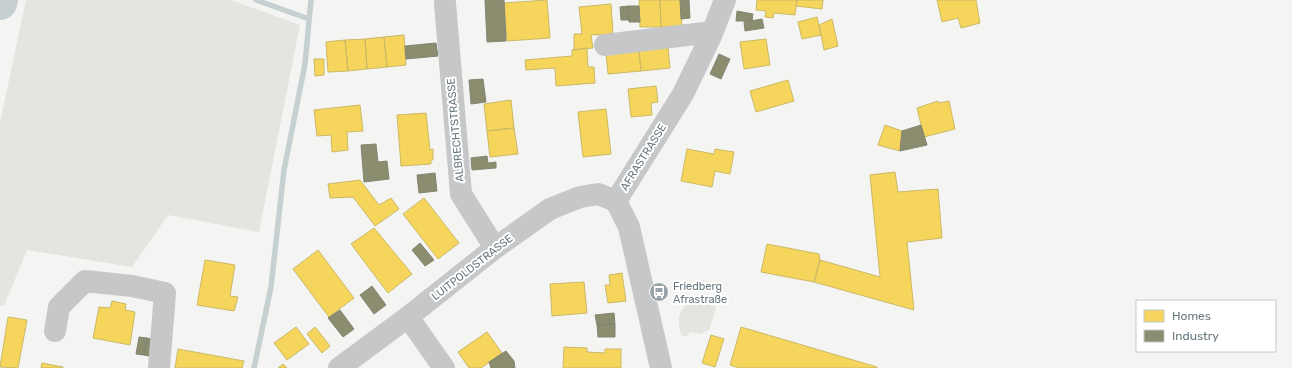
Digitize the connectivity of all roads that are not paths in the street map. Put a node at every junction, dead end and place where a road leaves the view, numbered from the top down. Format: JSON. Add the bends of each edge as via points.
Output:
{"nodes":[{"id":1,"x":725,"y":0,"type":"edge"},
{"id":2,"x":445,"y":3,"type":"dead end"},
{"id":3,"x":712,"y":32,"type":"junction"},
{"id":4,"x":605,"y":45,"type":"dead end"},
{"id":5,"x":616,"y":201,"type":"junction"},
{"id":6,"x":495,"y":248,"type":"junction"},
{"id":7,"x":408,"y":317,"type":"junction"},
{"id":8,"x":55,"y":331,"type":"dead end"},
{"id":9,"x":159,"y":368,"type":"edge"},
{"id":10,"x":339,"y":368,"type":"edge"},
{"id":11,"x":444,"y":368,"type":"edge"},
{"id":12,"x":661,"y":368,"type":"edge"}],
"edges":[{"from":1,"to":3,"type":"street","name":"AFRASTRASSE"},
{"from":2,"to":6,"type":"street","name":"ALBRECHTSTRASSE","via":[[461,194]]},
{"from":3,"to":4,"type":"street"},
{"from":3,"to":5,"type":"street","name":"AFRASTRASSE","via":[[683,94]]},
{"from":5,"to":6,"type":"street","name":"LUITPOLDSTRASSE","via":[[598,194],[580,197],[550,209]]},
{"from":5,"to":12,"type":"street","name":"AFRASTRASSE","via":[[629,227]]},
{"from":6,"to":7,"type":"street","name":"LUITPOLDSTRASSE"},
{"from":7,"to":10,"type":"street","name":"LUITPOLDSTRASSE"},
{"from":7,"to":11,"type":"street"},
{"from":8,"to":9,"type":"street","via":[[60,307],[85,281],[132,286],[165,293]]}]}
